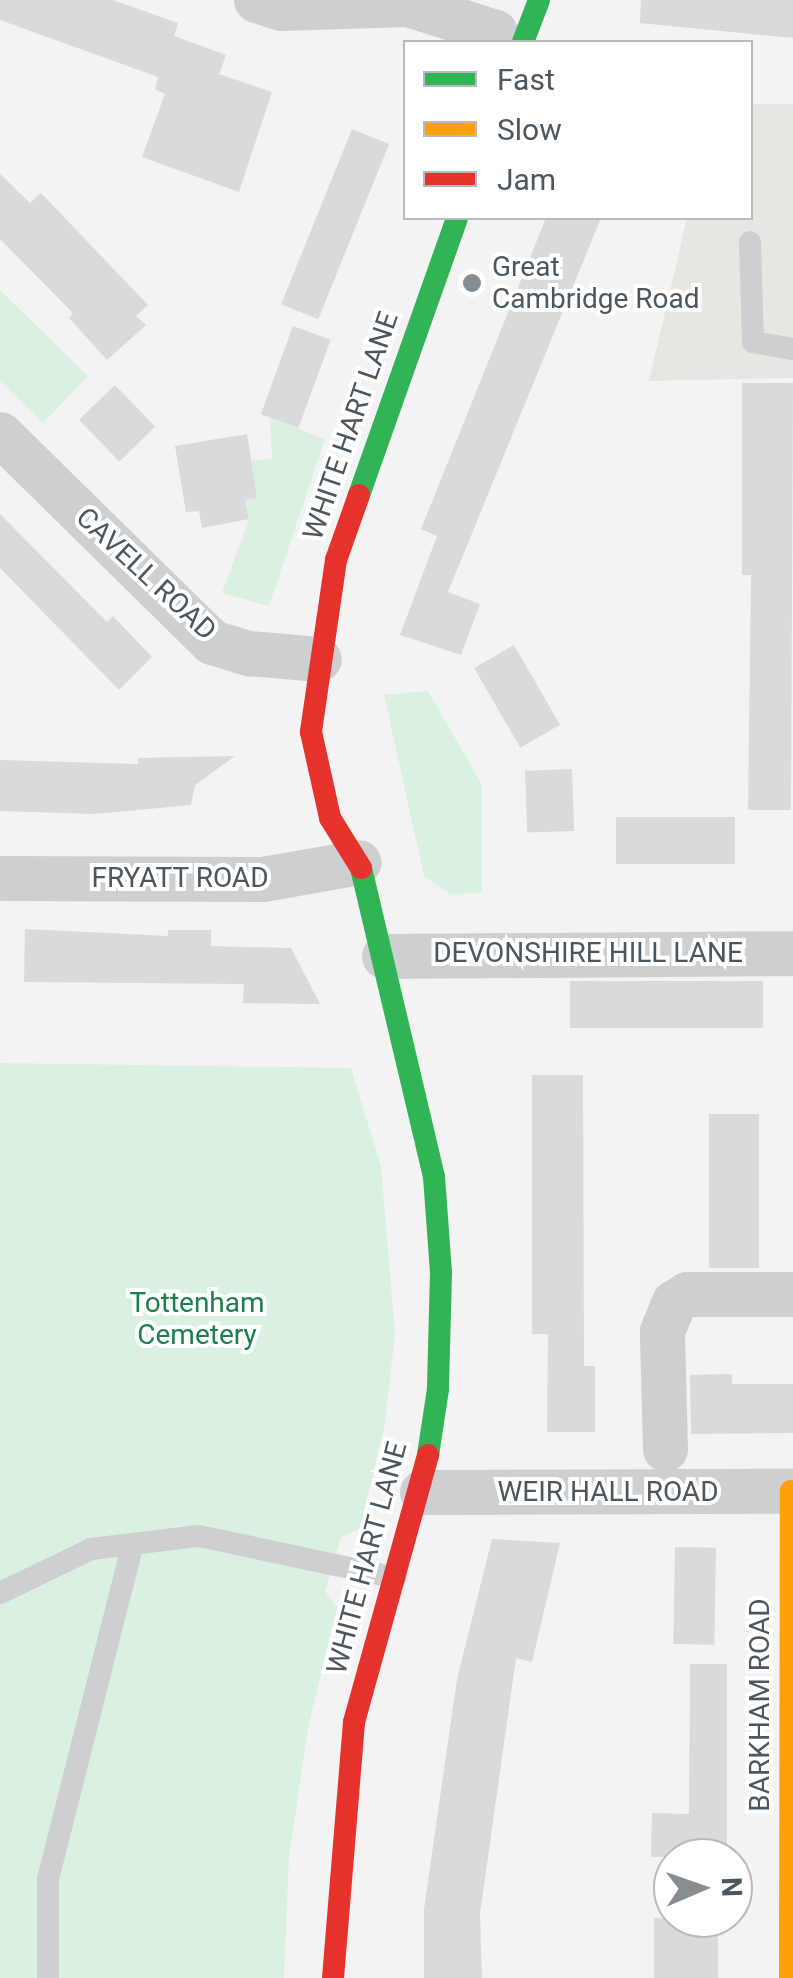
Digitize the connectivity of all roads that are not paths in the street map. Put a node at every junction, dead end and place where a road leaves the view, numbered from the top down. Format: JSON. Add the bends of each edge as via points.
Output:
{"nodes":[{"id":1,"x":256,"y":0,"type":"edge"},
{"id":2,"x":539,"y":0,"type":"edge"},
{"id":3,"x":498,"y":40,"type":"edge"},
{"id":4,"x":523,"y":40,"type":"edge"},
{"id":5,"x":455,"y":220,"type":"edge"},
{"id":6,"x":750,"y":242,"type":"dead end"},
{"id":7,"x":793,"y":350,"type":"edge"},
{"id":8,"x":0,"y":434,"type":"edge"},
{"id":9,"x":319,"y":659,"type":"junction"},
{"id":10,"x":341,"y":710,"type":"dead end"},
{"id":11,"x":361,"y":844,"type":"junction"},
{"id":12,"x":0,"y":878,"type":"edge"},
{"id":13,"x":793,"y":953,"type":"edge"},
{"id":14,"x":384,"y":956,"type":"junction"},
{"id":15,"x":784,"y":1294,"type":"edge"},
{"id":16,"x":666,"y":1471,"type":"junction"},
{"id":17,"x":792,"y":1491,"type":"edge"},
{"id":18,"x":422,"y":1492,"type":"junction"},
{"id":19,"x":132,"y":1547,"type":"junction"},
{"id":20,"x":396,"y":1578,"type":"junction"},
{"id":21,"x":0,"y":1593,"type":"edge"},
{"id":22,"x":48,"y":1978,"type":"edge"},
{"id":23,"x":333,"y":1978,"type":"edge"},
{"id":24,"x":790,"y":1978,"type":"edge"}],
"edges":[{"from":1,"to":3,"type":"street","via":[[281,8],[408,4],[495,32]]},
{"from":2,"to":4,"type":"street"},
{"from":5,"to":9,"type":"street","name":"WHITE HART LANE","via":[[344,531]]},
{"from":6,"to":7,"type":"lane","via":[[752,342]]},
{"from":8,"to":9,"type":"street","name":"CAVELL ROAD","via":[[212,642],[249,653]]},
{"from":9,"to":10,"type":"street"},
{"from":9,"to":11,"type":"street","name":"WHITE HART LANE","via":[[311,732],[330,818]]},
{"from":11,"to":12,"type":"street","name":"FRYATT ROAD","via":[[262,879]]},
{"from":11,"to":14,"type":"street","name":"WHITE HART LANE"},
{"from":13,"to":14,"type":"street","name":"DEVONSHIRE HILL LANE"},
{"from":14,"to":18,"type":"street","name":"WHITE HART LANE","via":[[434,1178],[442,1272],[438,1389]]},
{"from":15,"to":16,"type":"street","via":[[688,1294],[674,1302],[662,1331]]},
{"from":16,"to":17,"type":"street","name":"WEIR HALL ROAD"},
{"from":16,"to":18,"type":"street","name":"WEIR HALL ROAD"},
{"from":17,"to":24,"type":"street","name":"BARKHAM ROAD"},
{"from":18,"to":20,"type":"street","name":"WHITE HART LANE"},
{"from":19,"to":20,"type":"lane","via":[[198,1536]]},
{"from":19,"to":21,"type":"lane","via":[[91,1549]]},
{"from":19,"to":22,"type":"lane","via":[[48,1878]]},
{"from":20,"to":23,"type":"street","name":"WHITE HART LANE","via":[[354,1722]]}]}
